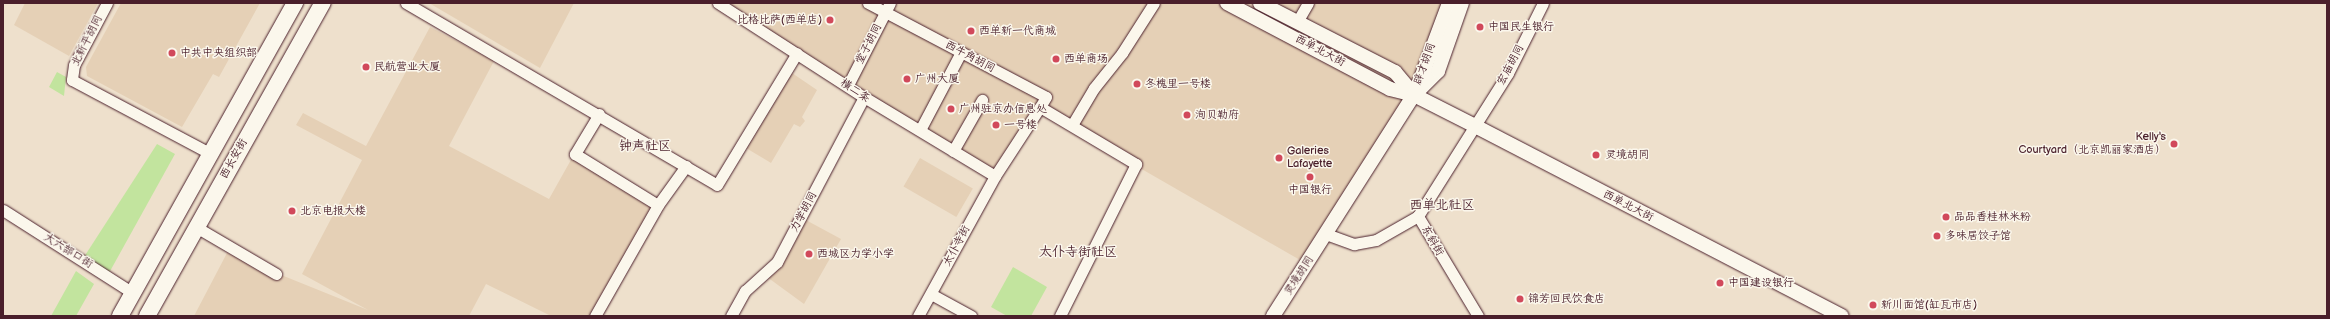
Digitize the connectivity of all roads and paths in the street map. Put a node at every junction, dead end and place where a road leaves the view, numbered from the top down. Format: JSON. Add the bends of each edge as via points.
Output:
{"nodes":[{"id":1,"x":107,"y":3,"type":"edge"},
{"id":2,"x":295,"y":3,"type":"edge"},
{"id":3,"x":323,"y":3,"type":"edge"},
{"id":4,"x":406,"y":3,"type":"edge"},
{"id":5,"x":718,"y":3,"type":"edge"},
{"id":6,"x":868,"y":3,"type":"edge"},
{"id":7,"x":1154,"y":3,"type":"edge"},
{"id":8,"x":1227,"y":3,"type":"edge"},
{"id":9,"x":1260,"y":3,"type":"edge"},
{"id":10,"x":1308,"y":3,"type":"edge"},
{"id":11,"x":1448,"y":3,"type":"edge"},
{"id":12,"x":1462,"y":3,"type":"edge"},
{"id":13,"x":1543,"y":3,"type":"edge"},
{"id":14,"x":887,"y":7,"type":"edge"},
{"id":15,"x":1297,"y":22,"type":"junction"},
{"id":16,"x":797,"y":52,"type":"junction"},
{"id":17,"x":960,"y":54,"type":"dead end"},
{"id":18,"x":848,"y":85,"type":"junction"},
{"id":19,"x":864,"y":97,"type":"junction"},
{"id":20,"x":982,"y":100,"type":"dead end"},
{"id":21,"x":1411,"y":100,"type":"junction"},
{"id":22,"x":1040,"y":107,"type":"junction"},
{"id":23,"x":599,"y":114,"type":"junction"},
{"id":24,"x":1072,"y":125,"type":"junction"},
{"id":25,"x":1475,"y":126,"type":"junction"},
{"id":26,"x":920,"y":130,"type":"junction"},
{"id":27,"x":953,"y":151,"type":"junction"},
{"id":28,"x":211,"y":154,"type":"junction"},
{"id":29,"x":686,"y":166,"type":"junction"},
{"id":30,"x":995,"y":176,"type":"junction"},
{"id":31,"x":658,"y":205,"type":"junction"},
{"id":32,"x":3,"y":210,"type":"edge"},
{"id":33,"x":1418,"y":216,"type":"junction"},
{"id":34,"x":196,"y":227,"type":"junction"},
{"id":35,"x":1326,"y":234,"type":"junction"},
{"id":36,"x":276,"y":274,"type":"dead end"},
{"id":37,"x":133,"y":293,"type":"junction"},
{"id":38,"x":931,"y":294,"type":"junction"},
{"id":39,"x":120,"y":316,"type":"edge"},
{"id":40,"x":147,"y":316,"type":"edge"},
{"id":41,"x":594,"y":316,"type":"edge"},
{"id":42,"x":731,"y":316,"type":"edge"},
{"id":43,"x":918,"y":316,"type":"edge"},
{"id":44,"x":972,"y":316,"type":"edge"},
{"id":45,"x":1060,"y":316,"type":"edge"},
{"id":46,"x":1273,"y":316,"type":"edge"},
{"id":47,"x":1478,"y":316,"type":"edge"},
{"id":48,"x":1842,"y":316,"type":"edge"}],
"edges":[{"from":1,"to":28,"type":"street","name":"北新平胡同","via":[[76,60],[72,80]]},
{"from":2,"to":28,"type":"highway","name":"西长安街"},
{"from":3,"to":34,"type":"highway","name":"西长安街"},
{"from":4,"to":23,"type":"street"},
{"from":5,"to":16,"type":"street","name":"横二条"},
{"from":6,"to":14,"type":"street"},
{"from":7,"to":24,"type":"street","via":[[1122,53],[1094,88]]},
{"from":8,"to":21,"type":"main road","name":"西单北大街"},
{"from":9,"to":15,"type":"main road","name":"西单北大街"},
{"from":10,"to":15,"type":"street"},
{"from":11,"to":21,"type":"main road","name":"辟才胡同"},
{"from":12,"to":21,"type":"main road","name":"辟才胡同","via":[[1438,71]]},
{"from":13,"to":25,"type":"street","name":"宏庙胡同","via":[[1508,73]]},
{"from":14,"to":18,"type":"street","name":"堂子胡同"},
{"from":14,"to":22,"type":"street","name":"西牛角胡同","via":[[1046,97]]},
{"from":15,"to":21,"type":"main road","name":"西单北大街","via":[[1395,72]]},
{"from":16,"to":18,"type":"street","name":"横二条"},
{"from":16,"to":29,"type":"street","via":[[717,184]]},
{"from":17,"to":26,"type":"street"},
{"from":18,"to":19,"type":"street","name":"横二条"},
{"from":19,"to":26,"type":"street","name":"横二条"},
{"from":19,"to":42,"type":"street","name":"力学胡同","via":[[777,262],[745,291]]},
{"from":20,"to":27,"type":"street"},
{"from":21,"to":25,"type":"main road","name":"西单北大街"},
{"from":21,"to":35,"type":"main road","name":"灵境胡同"},
{"from":22,"to":24,"type":"street"},
{"from":22,"to":30,"type":"street","name":"太仆寺街"},
{"from":23,"to":29,"type":"street"},
{"from":23,"to":31,"type":"street","via":[[575,154]]},
{"from":24,"to":45,"type":"street","via":[[1136,164]]},
{"from":25,"to":33,"type":"street","name":"东斜街"},
{"from":25,"to":48,"type":"main road","name":"西单北大街"},
{"from":26,"to":27,"type":"street","name":"横二条"},
{"from":27,"to":30,"type":"street","name":"横二条"},
{"from":28,"to":37,"type":"highway","name":"西长安街"},
{"from":29,"to":31,"type":"street"},
{"from":30,"to":38,"type":"street","name":"太仆寺街"},
{"from":31,"to":41,"type":"street"},
{"from":32,"to":37,"type":"street","name":"大六部口街"},
{"from":33,"to":35,"type":"street","via":[[1376,240],[1354,244]]},
{"from":33,"to":47,"type":"street","name":"东斜街"},
{"from":34,"to":36,"type":"street"},
{"from":34,"to":40,"type":"highway","name":"西长安街"},
{"from":35,"to":46,"type":"main road","name":"灵境胡同"},
{"from":37,"to":39,"type":"highway","name":"西长安街"},
{"from":38,"to":43,"type":"street","name":"太仆寺街"},
{"from":38,"to":44,"type":"street"}]}
